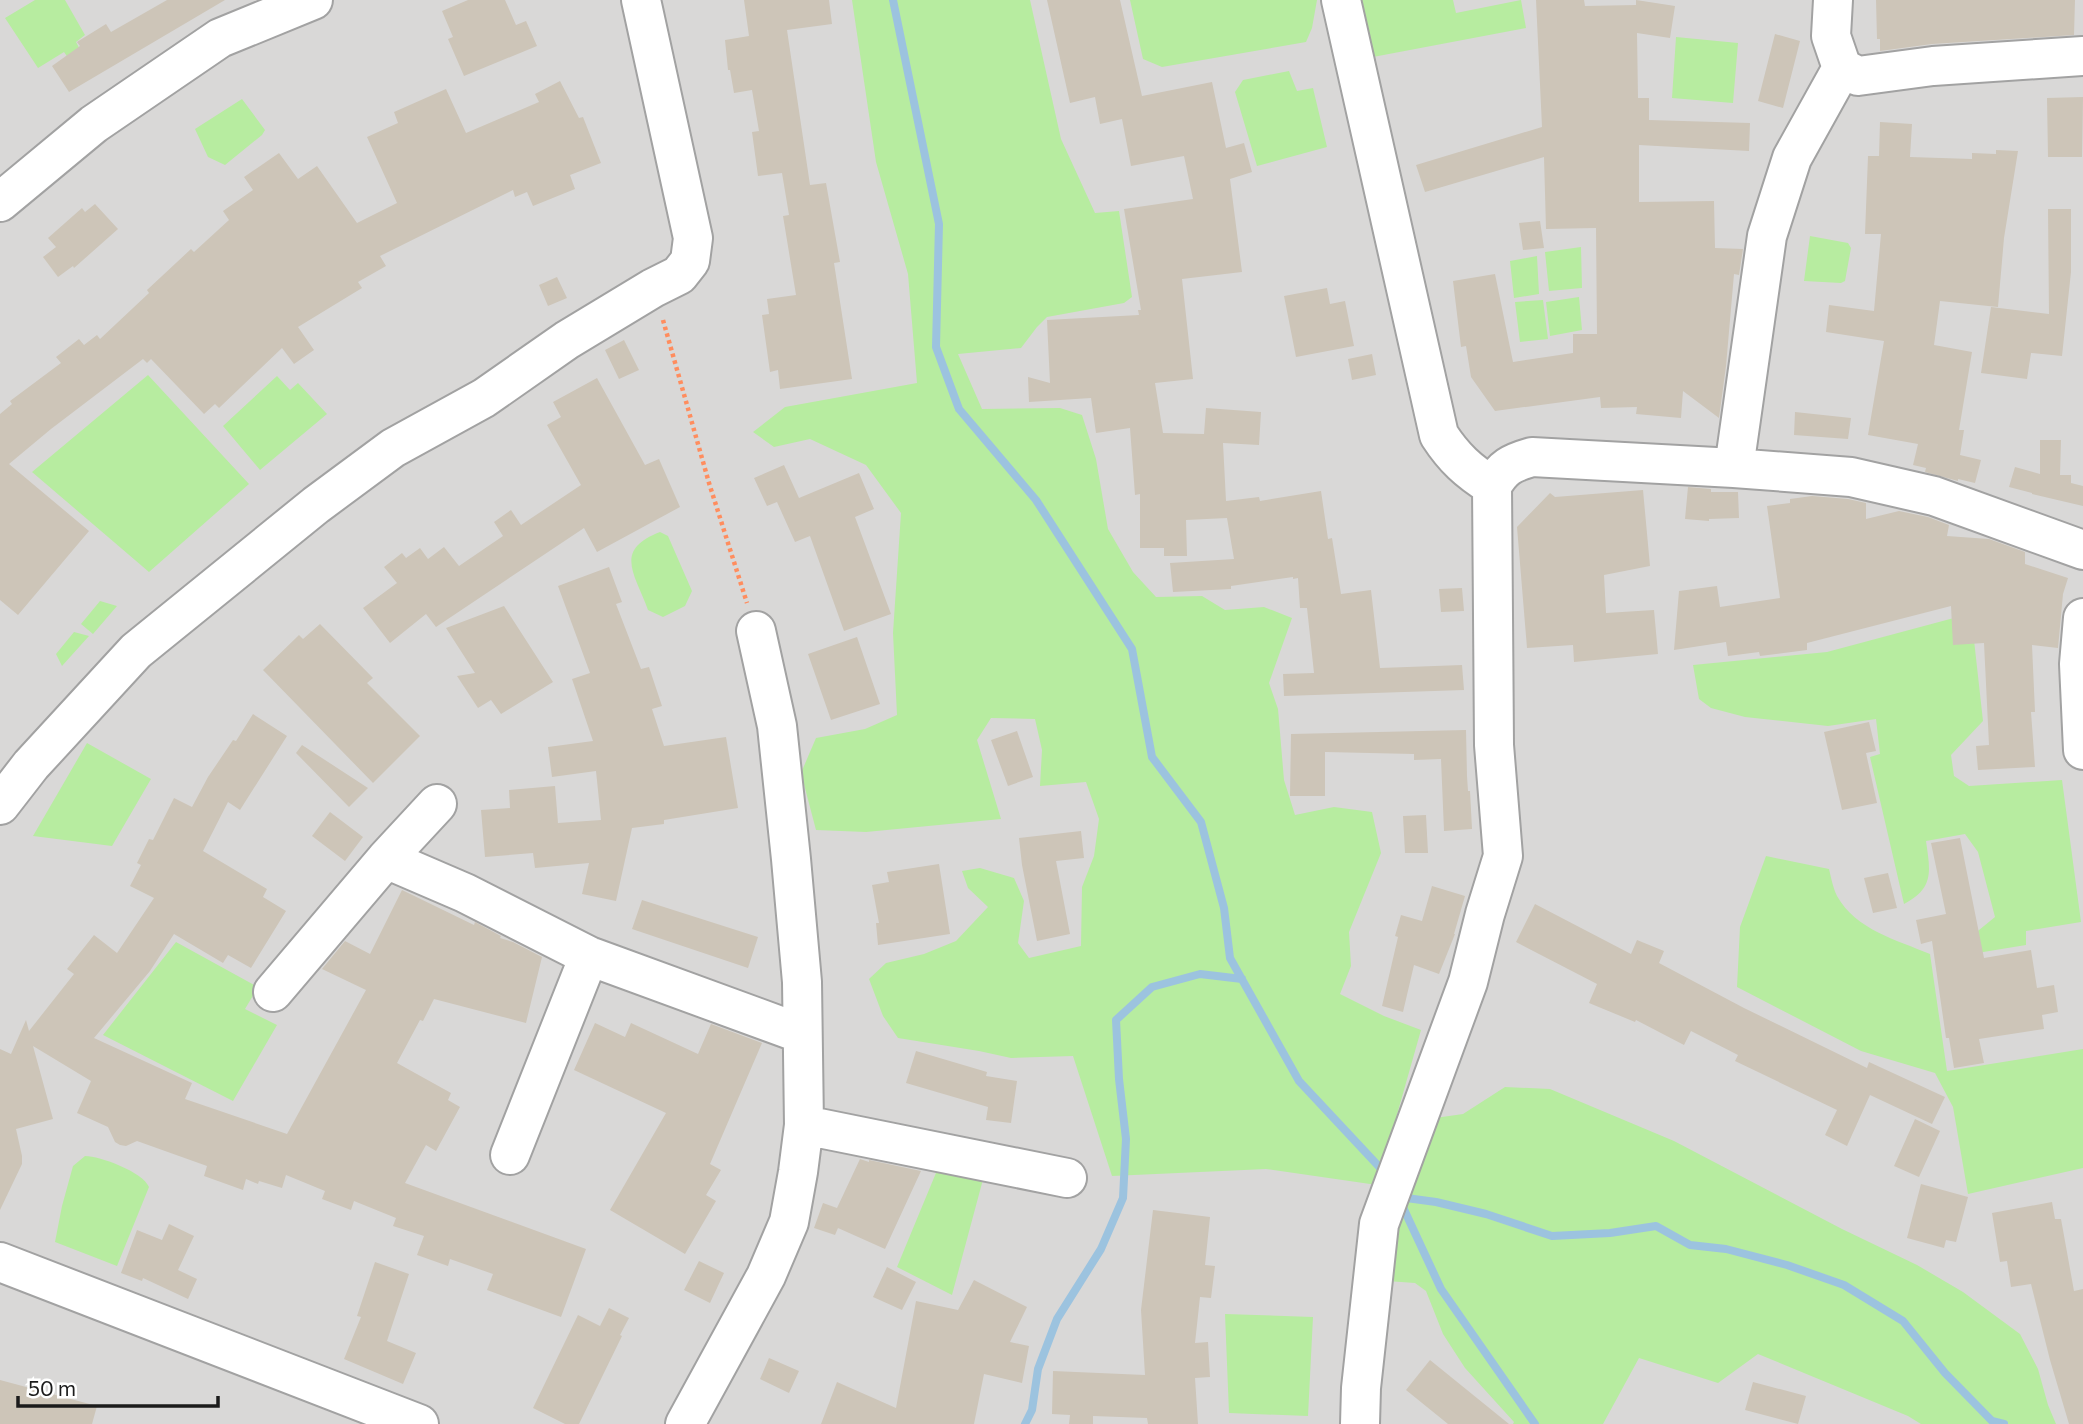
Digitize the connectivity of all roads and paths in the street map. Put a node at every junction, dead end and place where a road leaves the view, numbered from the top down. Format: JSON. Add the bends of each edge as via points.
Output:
{"nodes":[{"id":1,"x":313,"y":0,"type":"edge"},
{"id":2,"x":641,"y":0,"type":"edge"},
{"id":3,"x":1340,"y":0,"type":"edge"},
{"id":4,"x":1833,"y":0,"type":"edge"},
{"id":5,"x":2083,"y":56,"type":"edge"},
{"id":6,"x":1842,"y":68,"type":"junction"},
{"id":7,"x":0,"y":202,"type":"edge"},
{"id":8,"x":653,"y":288,"type":"junction"},
{"id":9,"x":1734,"y":468,"type":"junction"},
{"id":10,"x":1492,"y":486,"type":"junction"},
{"id":11,"x":2083,"y":550,"type":"edge"},
{"id":12,"x":2083,"y":618,"type":"edge"},
{"id":13,"x":756,"y":631,"type":"joint"},
{"id":14,"x":2083,"y":750,"type":"edge"},
{"id":15,"x":437,"y":804,"type":"dead end"},
{"id":16,"x":0,"y":805,"type":"edge"},
{"id":17,"x":386,"y":859,"type":"junction"},
{"id":18,"x":589,"y":956,"type":"junction"},
{"id":19,"x":273,"y":992,"type":"dead end"},
{"id":20,"x":802,"y":1034,"type":"junction"},
{"id":21,"x":804,"y":1125,"type":"junction"},
{"id":22,"x":510,"y":1155,"type":"dead end"},
{"id":23,"x":1067,"y":1178,"type":"dead end"},
{"id":24,"x":0,"y":1262,"type":"edge"},
{"id":25,"x":419,"y":1424,"type":"edge"},
{"id":26,"x":685,"y":1424,"type":"edge"},
{"id":27,"x":1360,"y":1424,"type":"edge"}],
"edges":[{"from":1,"to":7,"type":"street","via":[[220,38],[94,124]]},
{"from":2,"to":8,"type":"street","via":[[693,238],[690,261],[679,275]]},
{"from":3,"to":10,"type":"street","via":[[1439,435],[1452,455]]},
{"from":4,"to":6,"type":"street","via":[[1831,36]]},
{"from":5,"to":6,"type":"street","via":[[1858,76]]},
{"from":6,"to":9,"type":"street","via":[[1792,158],[1766,236]]},
{"from":8,"to":13,"type":"path"},
{"from":8,"to":16,"type":"street","via":[[484,398],[393,448],[316,505],[136,651]]},
{"from":9,"to":10,"type":"street","via":[[1532,457],[1501,470]]},
{"from":9,"to":11,"type":"street","via":[[1851,477],[1934,496]]},
{"from":10,"to":27,"type":"street","via":[[1494,745],[1503,856],[1468,982],[1379,1224]]},
{"from":12,"to":14,"type":"street","via":[[2079,664]]},
{"from":13,"to":20,"type":"street","via":[[776,726],[802,982]]},
{"from":15,"to":17,"type":"street"},
{"from":17,"to":18,"type":"street"},
{"from":17,"to":19,"type":"street"},
{"from":18,"to":20,"type":"street"},
{"from":18,"to":22,"type":"street"},
{"from":20,"to":21,"type":"street"},
{"from":21,"to":23,"type":"street"},
{"from":21,"to":26,"type":"street","via":[[789,1222],[766,1276]]},
{"from":24,"to":25,"type":"street"}]}
